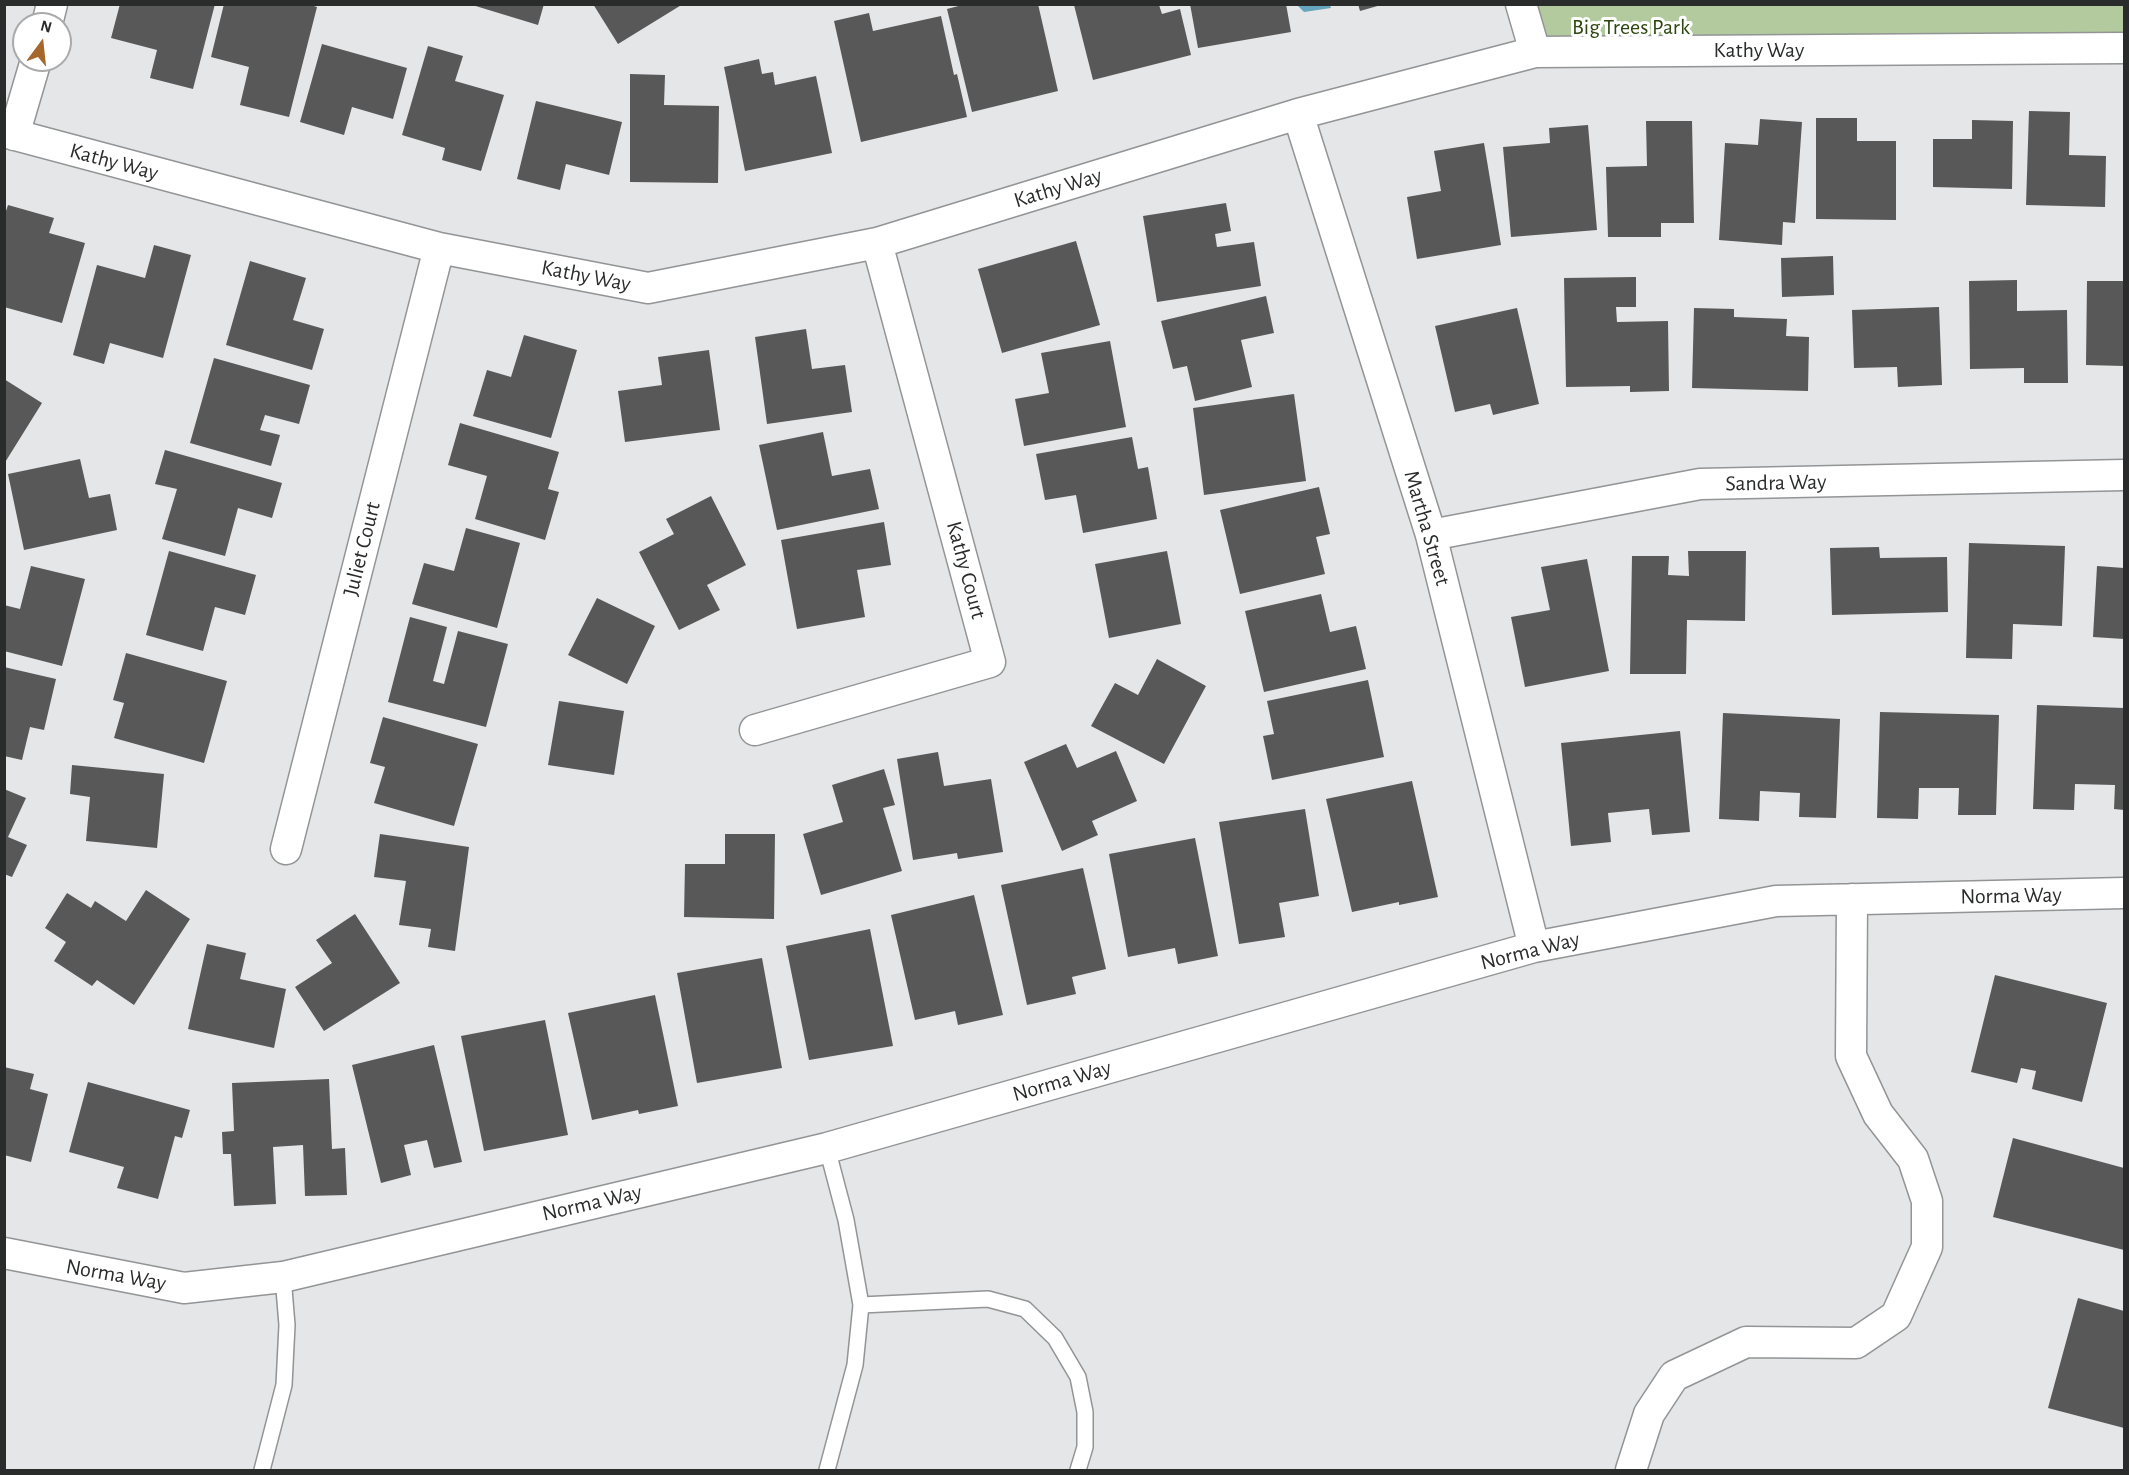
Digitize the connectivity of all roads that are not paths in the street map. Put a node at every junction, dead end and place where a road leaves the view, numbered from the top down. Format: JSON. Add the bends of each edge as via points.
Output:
{"nodes":[{"id":1,"x":1521,"y":4,"type":"edge"},
{"id":2,"x":2124,"y":48,"type":"edge"},
{"id":3,"x":1535,"y":52,"type":"junction"},
{"id":4,"x":32,"y":72,"type":"edge"},
{"id":5,"x":1298,"y":114,"type":"junction"},
{"id":6,"x":9,"y":134,"type":"edge"},
{"id":7,"x":877,"y":243,"type":"junction"},
{"id":8,"x":439,"y":248,"type":"junction"},
{"id":9,"x":2124,"y":475,"type":"edge"},
{"id":10,"x":1431,"y":535,"type":"junction"},
{"id":11,"x":755,"y":730,"type":"dead end"},
{"id":12,"x":286,"y":849,"type":"dead end"},
{"id":13,"x":2124,"y":893,"type":"edge"},
{"id":14,"x":1852,"y":899,"type":"junction"},
{"id":15,"x":1534,"y":947,"type":"junction"},
{"id":16,"x":827,"y":1148,"type":"junction"},
{"id":17,"x":4,"y":1253,"type":"edge"},
{"id":18,"x":283,"y":1277,"type":"junction"},
{"id":19,"x":861,"y":1305,"type":"junction"},
{"id":20,"x":262,"y":1470,"type":"edge"},
{"id":21,"x":827,"y":1470,"type":"edge"},
{"id":22,"x":1078,"y":1470,"type":"edge"},
{"id":23,"x":1631,"y":1470,"type":"edge"}],
"edges":[{"from":1,"to":3,"type":"street"},
{"from":2,"to":3,"type":"street","name":"Kathy Way"},
{"from":3,"to":5,"type":"street","name":"Kathy Way"},
{"from":4,"to":6,"type":"street"},
{"from":5,"to":7,"type":"street","name":"Kathy Way"},
{"from":5,"to":10,"type":"street","name":"Martha Street"},
{"from":6,"to":8,"type":"street","name":"Kathy Way"},
{"from":7,"to":8,"type":"street","name":"Kathy Way","via":[[648,288]]},
{"from":7,"to":11,"type":"street","name":"Kathy Court","via":[[990,662]]},
{"from":8,"to":12,"type":"street","name":"Juliet Court"},
{"from":9,"to":10,"type":"street","name":"Sandra Way","via":[[1700,484]]},
{"from":10,"to":15,"type":"street","name":"Martha Street"},
{"from":13,"to":14,"type":"street","name":"Norma Way"},
{"from":14,"to":15,"type":"street","name":"Norma Way","via":[[1776,900]]},
{"from":14,"to":23,"type":"street","via":[[1851,1056],[1878,1114],[1913,1159],[1927,1201],[1927,1247],[1896,1316],[1857,1343],[1746,1342],[1674,1376],[1648,1414]]},
{"from":15,"to":16,"type":"street","name":"Norma Way"},
{"from":16,"to":18,"type":"street","name":"Norma Way"},
{"from":16,"to":19,"type":"lane","via":[[846,1220]]},
{"from":17,"to":18,"type":"street","name":"Norma Way","via":[[184,1288]]},
{"from":18,"to":20,"type":"lane","via":[[287,1325],[284,1385]]},
{"from":19,"to":21,"type":"lane","via":[[855,1365]]},
{"from":19,"to":22,"type":"lane","via":[[988,1299],[1025,1309],[1055,1338],[1078,1377],[1086,1412],[1085,1447]]}]}
